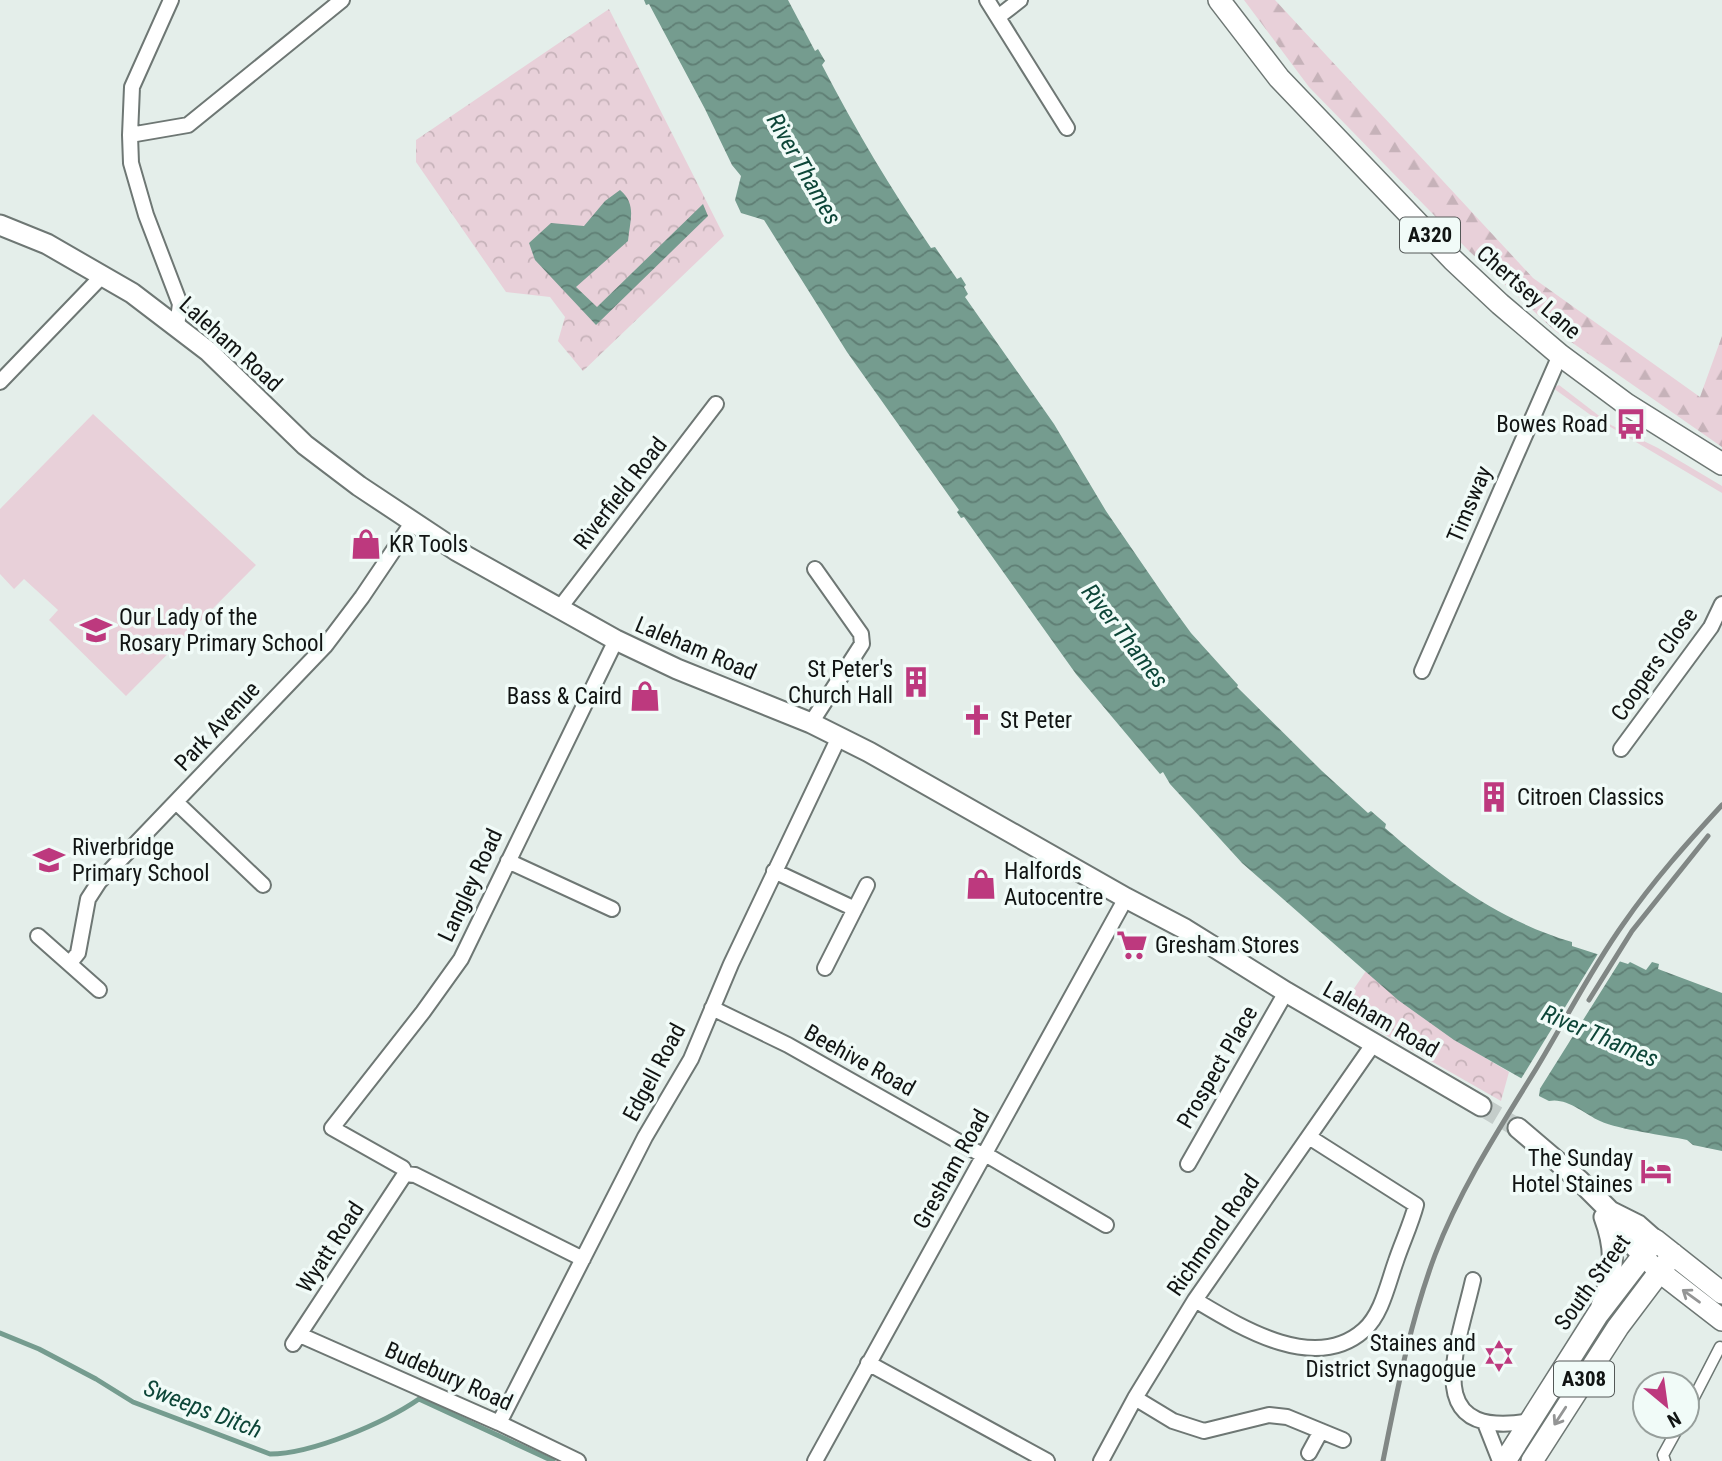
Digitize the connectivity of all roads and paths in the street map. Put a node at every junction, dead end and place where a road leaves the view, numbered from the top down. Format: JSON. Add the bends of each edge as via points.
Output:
{"nodes":[{"id":1,"x":171,"y":0,"type":"edge"},
{"id":2,"x":342,"y":0,"type":"edge"},
{"id":3,"x":987,"y":0,"type":"edge"},
{"id":4,"x":1020,"y":0,"type":"edge"},
{"id":5,"x":1219,"y":0,"type":"edge"},
{"id":6,"x":998,"y":17,"type":"junction"},
{"id":7,"x":1067,"y":128,"type":"dead end"},
{"id":8,"x":130,"y":135,"type":"junction"},
{"id":9,"x":0,"y":225,"type":"edge"},
{"id":10,"x":103,"y":275,"type":"junction"},
{"id":11,"x":177,"y":326,"type":"junction"},
{"id":12,"x":1560,"y":355,"type":"junction"},
{"id":13,"x":0,"y":382,"type":"edge"},
{"id":14,"x":716,"y":404,"type":"dead end"},
{"id":15,"x":1722,"y":464,"type":"edge"},
{"id":16,"x":412,"y":523,"type":"junction"},
{"id":17,"x":815,"y":569,"type":"dead end"},
{"id":18,"x":1722,"y":604,"type":"edge"},
{"id":19,"x":559,"y":609,"type":"junction"},
{"id":20,"x":616,"y":640,"type":"junction"},
{"id":21,"x":1422,"y":671,"type":"dead end"},
{"id":22,"x":811,"y":723,"type":"junction"},
{"id":23,"x":839,"y":737,"type":"junction"},
{"id":24,"x":1621,"y":749,"type":"dead end"},
{"id":25,"x":176,"y":803,"type":"junction"},
{"id":26,"x":508,"y":861,"type":"junction"},
{"id":27,"x":774,"y":871,"type":"junction"},
{"id":28,"x":263,"y":885,"type":"dead end"},
{"id":29,"x":867,"y":885,"type":"dead end"},
{"id":30,"x":1126,"y":898,"type":"junction"},
{"id":31,"x":612,"y":909,"type":"dead end"},
{"id":32,"x":855,"y":909,"type":"junction"},
{"id":33,"x":38,"y":936,"type":"dead end"},
{"id":34,"x":70,"y":963,"type":"junction"},
{"id":35,"x":825,"y":968,"type":"dead end"},
{"id":36,"x":99,"y":990,"type":"dead end"},
{"id":37,"x":1286,"y":992,"type":"junction"},
{"id":38,"x":712,"y":1008,"type":"junction"},
{"id":39,"x":1374,"y":1043,"type":"junction"},
{"id":40,"x":1481,"y":1106,"type":"tunnel mouth"},
{"id":41,"x":1518,"y":1128,"type":"tunnel mouth"},
{"id":42,"x":1309,"y":1137,"type":"junction"},
{"id":43,"x":984,"y":1155,"type":"junction"},
{"id":44,"x":1188,"y":1164,"type":"dead end"},
{"id":45,"x":405,"y":1174,"type":"junction"},
{"id":46,"x":1603,"y":1204,"type":"junction"},
{"id":47,"x":1105,"y":1225,"type":"dead end"},
{"id":48,"x":1649,"y":1247,"type":"junction"},
{"id":49,"x":1673,"y":1254,"type":"junction"},
{"id":50,"x":583,"y":1259,"type":"junction"},
{"id":51,"x":1660,"y":1272,"type":"junction"},
{"id":52,"x":1473,"y":1280,"type":"dead end"},
{"id":53,"x":1722,"y":1293,"type":"edge"},
{"id":54,"x":1195,"y":1300,"type":"junction"},
{"id":55,"x":1598,"y":1314,"type":"junction"},
{"id":56,"x":1722,"y":1320,"type":"edge"},
{"id":57,"x":297,"y":1339,"type":"joint"},
{"id":58,"x":1720,"y":1348,"type":"dead end"},
{"id":59,"x":868,"y":1363,"type":"junction"},
{"id":60,"x":1701,"y":1384,"type":"edge"},
{"id":61,"x":1135,"y":1398,"type":"junction"},
{"id":62,"x":1531,"y":1421,"type":"junction"},
{"id":63,"x":499,"y":1423,"type":"junction"},
{"id":64,"x":1485,"y":1423,"type":"junction"},
{"id":65,"x":1321,"y":1431,"type":"junction"},
{"id":66,"x":1343,"y":1440,"type":"dead end"},
{"id":67,"x":1671,"y":1440,"type":"edge"},
{"id":68,"x":1309,"y":1453,"type":"dead end"},
{"id":69,"x":1023,"y":1455,"type":"edge"},
{"id":70,"x":578,"y":1461,"type":"edge"},
{"id":71,"x":815,"y":1461,"type":"edge"},
{"id":72,"x":1047,"y":1461,"type":"edge"},
{"id":73,"x":1101,"y":1461,"type":"edge"},
{"id":74,"x":1503,"y":1461,"type":"edge"},
{"id":75,"x":1532,"y":1461,"type":"edge"},
{"id":76,"x":1665,"y":1461,"type":"edge"}],
"edges":[{"from":1,"to":8,"type":"street","via":[[132,87]]},
{"from":2,"to":8,"type":"street","via":[[188,125]]},
{"from":3,"to":6,"type":"street"},
{"from":4,"to":6,"type":"street"},
{"from":5,"to":12,"type":"main road","name":"Chertsey Lane","number":"A320","via":[[1268,66],[1353,156],[1453,260]]},
{"from":6,"to":7,"type":"street"},
{"from":8,"to":11,"type":"street","via":[[131,163],[146,215],[180,304]]},
{"from":9,"to":10,"type":"main road","name":"Laleham Road"},
{"from":10,"to":11,"type":"main road","name":"Laleham Road"},
{"from":10,"to":13,"type":"street"},
{"from":11,"to":16,"type":"main road","name":"Laleham Road","via":[[305,445]]},
{"from":12,"to":15,"type":"main road","name":"Chertsey Lane","number":"A320","via":[[1626,404]]},
{"from":12,"to":21,"type":"street","name":"Timsway"},
{"from":14,"to":19,"type":"street","name":"Riverfield Road"},
{"from":16,"to":19,"type":"main road","name":"Laleham Road"},
{"from":16,"to":25,"type":"street","name":"Park Avenue","via":[[325,646]]},
{"from":17,"to":22,"type":"street","via":[[861,634],[862,644]]},
{"from":18,"to":24,"type":"street","name":"Coopers Close","via":[[1711,627]]},
{"from":19,"to":20,"type":"main road","name":"Laleham Road"},
{"from":20,"to":22,"type":"main road","name":"Laleham Road"},
{"from":20,"to":26,"type":"street","name":"Langley Road"},
{"from":22,"to":23,"type":"main road","name":"Laleham Road"},
{"from":23,"to":27,"type":"street","name":"Edgell Road"},
{"from":23,"to":30,"type":"main road","name":"Laleham Road"},
{"from":25,"to":28,"type":"street"},
{"from":25,"to":34,"type":"street","name":"Park Avenue","via":[[99,882],[88,899],[78,953]]},
{"from":26,"to":31,"type":"street"},
{"from":26,"to":45,"type":"street","name":"Langley Road","via":[[461,959],[332,1128],[403,1168]]},
{"from":27,"to":32,"type":"street"},
{"from":27,"to":38,"type":"street","name":"Edgell Road"},
{"from":29,"to":32,"type":"street"},
{"from":30,"to":37,"type":"main road","name":"Laleham Road"},
{"from":30,"to":43,"type":"street","name":"Gresham Road"},
{"from":32,"to":35,"type":"street"},
{"from":33,"to":34,"type":"street"},
{"from":34,"to":36,"type":"street"},
{"from":37,"to":39,"type":"main road","name":"Laleham Road"},
{"from":37,"to":44,"type":"street","name":"Prospect Place"},
{"from":38,"to":43,"type":"street","name":"Beehive Road","via":[[788,1045]]},
{"from":38,"to":50,"type":"street","name":"Edgell Road","via":[[691,1059]]},
{"from":39,"to":40,"type":"main road","name":"Laleham Road"},
{"from":39,"to":42,"type":"street","name":"Richmond Road"},
{"from":41,"to":46,"type":"main road"},
{"from":42,"to":54,"type":"street","name":"Richmond Road"},
{"from":42,"to":54,"type":"street","via":[[1416,1205],[1387,1288],[1369,1324],[1340,1343],[1301,1347],[1273,1341]]},
{"from":43,"to":47,"type":"street","name":"Beehive Road"},
{"from":43,"to":59,"type":"street","name":"Gresham Road"},
{"from":45,"to":50,"type":"street"},
{"from":45,"to":57,"type":"street","name":"Wyatt Road"},
{"from":46,"to":48,"type":"main road","via":[[1638,1225]]},
{"from":46,"to":55,"type":"main road","via":[[1613,1248],[1611,1276]]},
{"from":48,"to":49,"type":"main road"},
{"from":48,"to":51,"type":"main road"},
{"from":48,"to":55,"type":"main road","name":"South Street","number":"A308"},
{"from":49,"to":51,"type":"main road","name":"South Street","number":"A308"},
{"from":49,"to":53,"type":"main road"},
{"from":50,"to":63,"type":"street","name":"Edgell Road"},
{"from":56,"to":51,"type":"main road","one_way":true},
{"from":51,"to":75,"type":"main road","name":"South Street","number":"A308","one_way":true,"via":[[1618,1327]]},
{"from":52,"to":64,"type":"street","via":[[1452,1386],[1467,1415]]},
{"from":54,"to":61,"type":"street","name":"Richmond Road"},
{"from":55,"to":62,"type":"main road","name":"South Street","number":"A308"},
{"from":57,"to":63,"type":"street","name":"Budebury Road"},
{"from":58,"to":60,"type":"street"},
{"from":59,"to":69,"type":"street"},
{"from":59,"to":71,"type":"street","name":"Gresham Road"},
{"from":61,"to":65,"type":"street","via":[[1173,1421],[1204,1432],[1269,1415]]},
{"from":61,"to":73,"type":"street","name":"Richmond Road"},
{"from":62,"to":64,"type":"street"},
{"from":62,"to":74,"type":"main road","name":"South Street","number":"A308"},
{"from":63,"to":70,"type":"street","name":"Budebury Road"},
{"from":64,"to":74,"type":"street"},
{"from":65,"to":66,"type":"street"},
{"from":65,"to":68,"type":"street"},
{"from":67,"to":76,"type":"street","via":[[1663,1455]]},
{"from":69,"to":72,"type":"street"}]}
